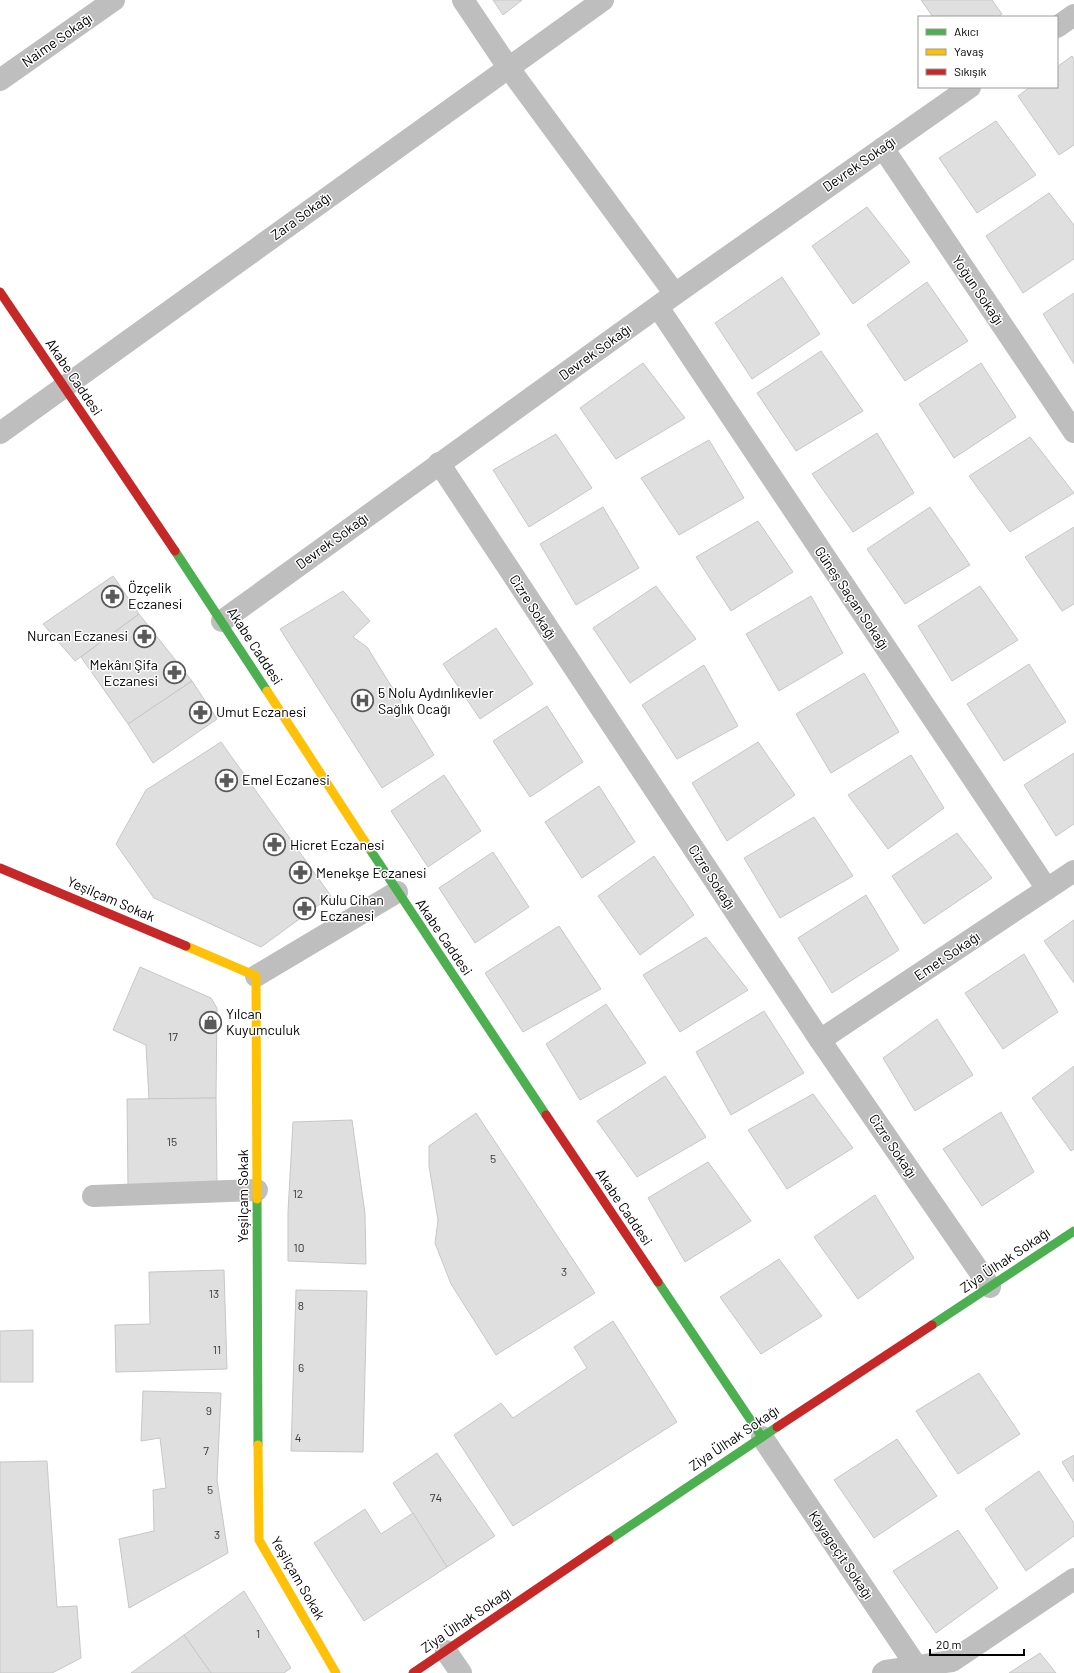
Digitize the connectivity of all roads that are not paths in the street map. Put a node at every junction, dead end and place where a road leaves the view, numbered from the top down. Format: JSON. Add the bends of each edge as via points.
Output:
{"nodes":[{"id":1,"x":114,"y":0,"type":"edge"},
{"id":2,"x":463,"y":0,"type":"edge"},
{"id":3,"x":603,"y":0,"type":"edge"},
{"id":4,"x":1074,"y":15,"type":"edge"},
{"id":5,"x":1058,"y":26,"type":"edge"},
{"id":6,"x":508,"y":67,"type":"junction"},
{"id":7,"x":0,"y":80,"type":"edge"},
{"id":8,"x":969,"y":88,"type":"edge"},
{"id":9,"x":883,"y":148,"type":"junction"},
{"id":10,"x":0,"y":292,"type":"edge"},
{"id":11,"x":667,"y":301,"type":"junction"},
{"id":12,"x":64,"y":387,"type":"junction"},
{"id":13,"x":1074,"y":432,"type":"edge"},
{"id":14,"x":0,"y":433,"type":"edge"},
{"id":15,"x":439,"y":464,"type":"junction"},
{"id":16,"x":222,"y":621,"type":"junction"},
{"id":17,"x":0,"y":868,"type":"edge"},
{"id":18,"x":1074,"y":871,"type":"edge"},
{"id":19,"x":1047,"y":889,"type":"junction"},
{"id":20,"x":397,"y":892,"type":"junction"},
{"id":21,"x":256,"y":976,"type":"junction"},
{"id":22,"x":820,"y":1040,"type":"junction"},
{"id":23,"x":257,"y":1190,"type":"junction"},
{"id":24,"x":93,"y":1196,"type":"dead end"},
{"id":25,"x":1074,"y":1231,"type":"edge"},
{"id":26,"x":990,"y":1287,"type":"junction"},
{"id":27,"x":762,"y":1436,"type":"junction"},
{"id":28,"x":1074,"y":1579,"type":"edge"},
{"id":29,"x":446,"y":1651,"type":"junction"},
{"id":30,"x":919,"y":1670,"type":"edge"},
{"id":31,"x":336,"y":1673,"type":"edge"},
{"id":32,"x":413,"y":1673,"type":"edge"},
{"id":33,"x":461,"y":1673,"type":"edge"},
{"id":34,"x":883,"y":1673,"type":"edge"}],
"edges":[{"from":1,"to":7,"type":"street","name":"Naime Sokağı"},
{"from":2,"to":6,"type":"street","name":"Güneş Saçan Sokağı"},
{"from":3,"to":6,"type":"street","name":"Zara Sokağı"},
{"from":4,"to":5,"type":"street"},
{"from":6,"to":11,"type":"street","name":"Güneş Saçan Sokağı"},
{"from":6,"to":12,"type":"street","name":"Zara Sokağı"},
{"from":8,"to":9,"type":"street","name":"Devrek Sokağı"},
{"from":9,"to":11,"type":"street","name":"Devrek Sokağı"},
{"from":9,"to":13,"type":"street","name":"Yoğun Sokağı"},
{"from":10,"to":12,"type":"street","name":"Akabe Caddesi"},
{"from":11,"to":15,"type":"street","name":"Devrek Sokağı"},
{"from":11,"to":19,"type":"street","name":"Güneş Saçan Sokağı"},
{"from":12,"to":14,"type":"street","name":"Zara Sokağı"},
{"from":12,"to":16,"type":"street","name":"Akabe Caddesi"},
{"from":15,"to":16,"type":"street","name":"Devrek Sokağı"},
{"from":15,"to":22,"type":"street","name":"Cizre Sokağı"},
{"from":16,"to":20,"type":"street","name":"Akabe Caddesi"},
{"from":17,"to":21,"type":"street","name":"Yeşilçam Sokak"},
{"from":18,"to":19,"type":"street","name":"Emet Sokağı"},
{"from":19,"to":22,"type":"street","name":"Emet Sokağı"},
{"from":20,"to":21,"type":"street"},
{"from":20,"to":27,"type":"street","name":"Akabe Caddesi"},
{"from":21,"to":23,"type":"street","name":"Yeşilçam Sokak"},
{"from":22,"to":26,"type":"street","name":"Cizre Sokağı"},
{"from":23,"to":24,"type":"street"},
{"from":23,"to":31,"type":"street","name":"Yeşilçam Sokak","via":[[259,1540]]},
{"from":25,"to":26,"type":"street","name":"Ziya Ülhak Sokağı"},
{"from":26,"to":27,"type":"street","name":"Ziya Ülhak Sokağı"},
{"from":27,"to":29,"type":"street","name":"Ziya Ülhak Sokağı"},
{"from":27,"to":30,"type":"street","name":"Kayageçit Sokağı"},
{"from":28,"to":30,"type":"street","via":[[952,1661]]},
{"from":29,"to":32,"type":"street","name":"Ziya Ülhak Sokağı"},
{"from":29,"to":33,"type":"street"},
{"from":30,"to":34,"type":"street"}]}
